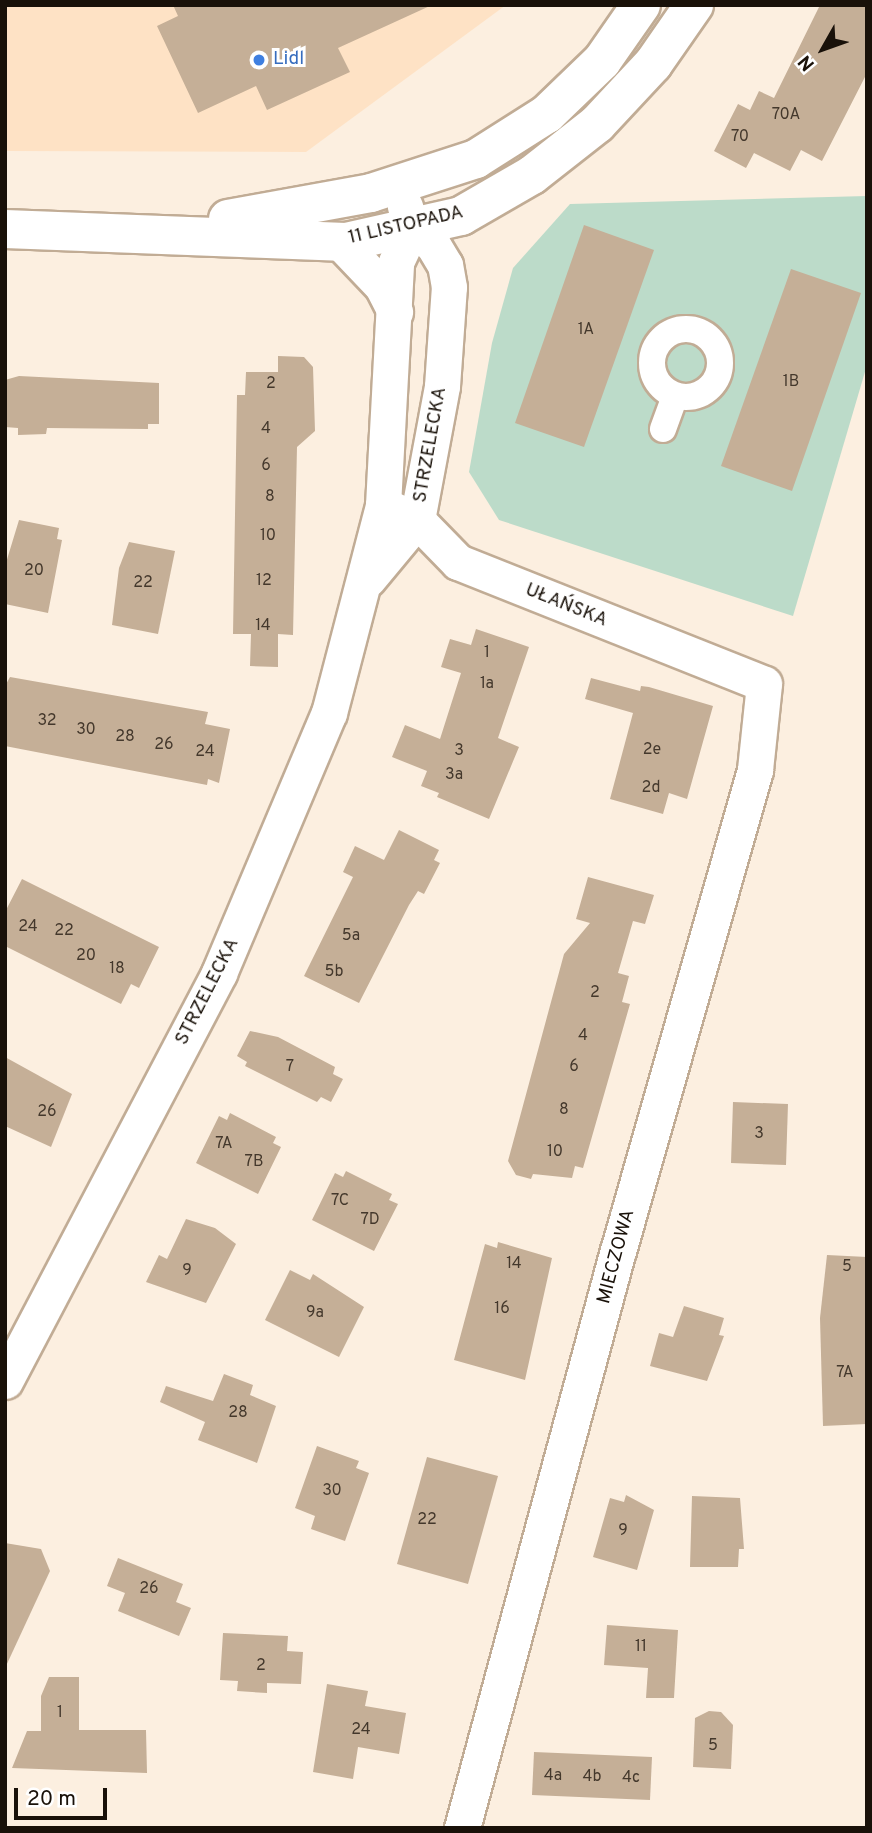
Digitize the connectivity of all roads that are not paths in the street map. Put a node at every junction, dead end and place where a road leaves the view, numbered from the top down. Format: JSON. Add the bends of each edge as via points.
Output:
{"nodes":[{"id":1,"x":641,"y":5,"type":"edge"},
{"id":2,"x":694,"y":5,"type":"edge"},
{"id":3,"x":399,"y":185,"type":"junction"},
{"id":4,"x":492,"y":201,"type":"junction"},
{"id":5,"x":412,"y":228,"type":"junction"},
{"id":6,"x":5,"y":229,"type":"edge"},
{"id":7,"x":160,"y":231,"type":"junction"},
{"id":8,"x":340,"y":242,"type":"junction"},
{"id":9,"x":449,"y":287,"type":"junction"},
{"id":10,"x":395,"y":313,"type":"junction"},
{"id":11,"x":674,"y":396,"type":"dead end"},
{"id":12,"x":663,"y":429,"type":"dead end"},
{"id":13,"x":383,"y":505,"type":"junction"},
{"id":14,"x":417,"y":520,"type":"junction"},
{"id":15,"x":363,"y":584,"type":"junction"},
{"id":16,"x":764,"y":684,"type":"joint"},
{"id":17,"x":5,"y":1381,"type":"edge"},
{"id":18,"x":462,"y":1828,"type":"edge"}],
"edges":[{"from":1,"to":3,"type":"street","name":"11 LISTOPADA","via":[[601,61],[538,120],[476,159]]},
{"from":2,"to":4,"type":"street","name":"11 LISTOPADA","via":[[653,64],[597,124]]},
{"from":3,"to":5,"type":"street"},
{"from":3,"to":7,"type":"street","name":"11 LISTOPADA"},
{"from":4,"to":5,"type":"street","name":"11 LISTOPADA"},
{"from":4,"to":9,"type":"street","name":"STRZELECKA","via":[[457,245]]},
{"from":5,"to":8,"type":"street","name":"11 LISTOPADA"},
{"from":5,"to":9,"type":"street","name":"STRZELECKA","via":[[441,254]]},
{"from":5,"to":10,"type":"street","name":"STRZELECKA","via":[[397,262]]},
{"from":6,"to":7,"type":"street","name":"11 LISTOPADA"},
{"from":7,"to":8,"type":"street","name":"11 LISTOPADA"},
{"from":8,"to":10,"type":"street","via":[[382,286]]},
{"from":9,"to":14,"type":"street","name":"STRZELECKA","via":[[442,386]]},
{"from":10,"to":13,"type":"street","name":"STRZELECKA"},
{"from":11,"to":12,"type":"street"},
{"from":13,"to":14,"type":"street","name":"UŁAŃSKA"},
{"from":13,"to":15,"type":"street","name":"STRZELECKA"},
{"from":14,"to":15,"type":"street","name":"STRZELECKA"},
{"from":14,"to":16,"type":"street","name":"UŁAŃSKA","via":[[458,562]]},
{"from":15,"to":17,"type":"street","name":"STRZELECKA","via":[[329,713],[261,881]]},
{"from":16,"to":18,"type":"street","name":"MIECZOWA","via":[[752,782],[618,1250]]}]}
